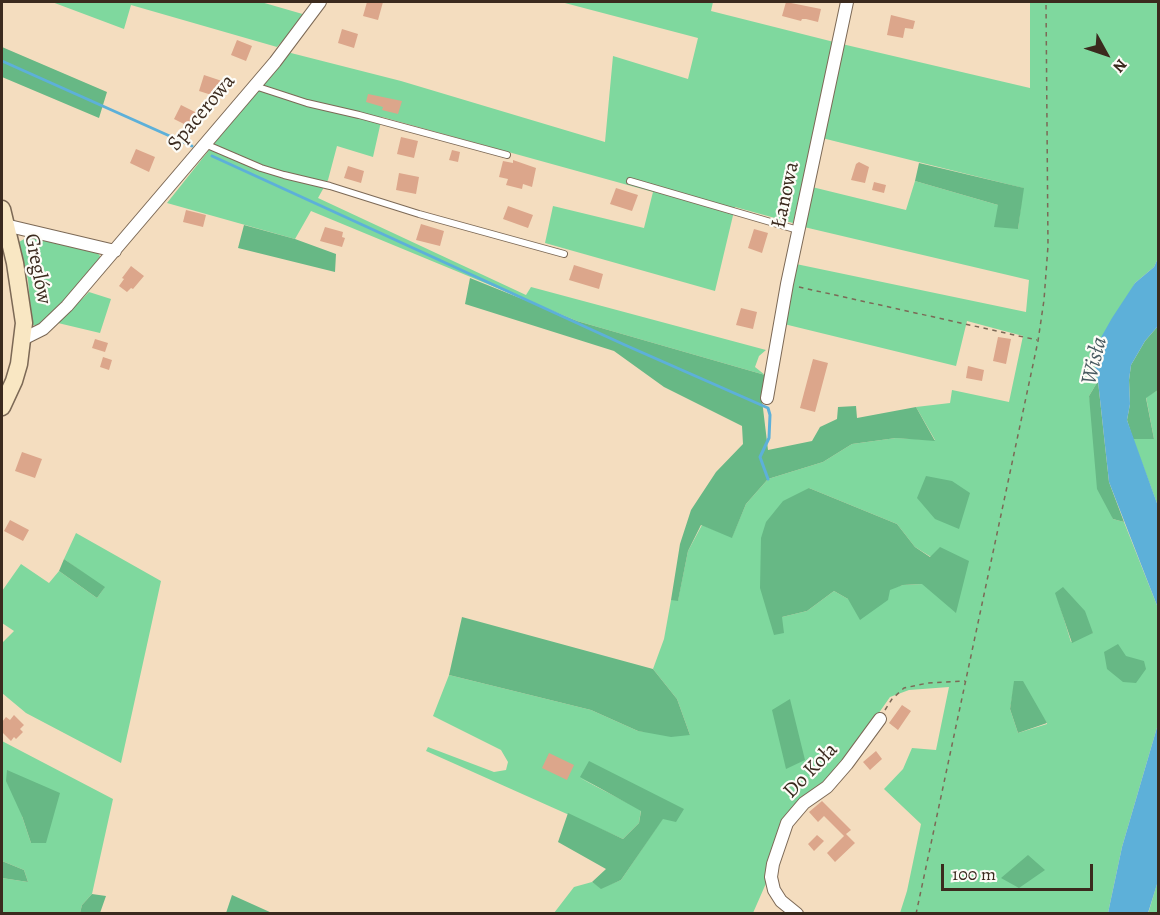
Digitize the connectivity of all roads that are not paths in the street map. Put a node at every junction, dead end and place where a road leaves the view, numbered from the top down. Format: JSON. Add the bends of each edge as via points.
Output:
{"nodes":[{"id":1,"x":320,"y":2,"type":"edge"},
{"id":2,"x":847,"y":2,"type":"edge"},
{"id":3,"x":255,"y":86,"type":"junction"},
{"id":4,"x":205,"y":144,"type":"junction"},
{"id":5,"x":507,"y":155,"type":"dead end"},
{"id":6,"x":630,"y":181,"type":"dead end"},
{"id":7,"x":3,"y":220,"type":"edge"},
{"id":8,"x":798,"y":230,"type":"junction"},
{"id":9,"x":115,"y":251,"type":"junction"},
{"id":10,"x":564,"y":254,"type":"dead end"},
{"id":11,"x":23,"y":339,"type":"junction"},
{"id":12,"x":767,"y":398,"type":"dead end"},
{"id":13,"x":2,"y":407,"type":"edge"},
{"id":14,"x":880,"y":719,"type":"road end"},
{"id":15,"x":797,"y":914,"type":"edge"}],
"edges":[{"from":1,"to":3,"type":"street","name":"Spacerowa"},
{"from":2,"to":8,"type":"street","name":"Łanowa"},
{"from":3,"to":4,"type":"street","name":"Spacerowa"},
{"from":3,"to":5,"type":"lane"},
{"from":4,"to":9,"type":"street","name":"Spacerowa"},
{"from":4,"to":10,"type":"lane","via":[[261,168]]},
{"from":6,"to":8,"type":"lane"},
{"from":7,"to":9,"type":"street"},
{"from":7,"to":11,"type":"street","name":"Greglów","via":[[22,303]]},
{"from":8,"to":12,"type":"street","name":"Łanowa"},
{"from":9,"to":11,"type":"street","name":"Spacerowa","via":[[43,329]]},
{"from":11,"to":13,"type":"street","via":[[14,381]]},
{"from":14,"to":15,"type":"street","name":"Do Koła","via":[[827,787],[804,803],[787,824],[771,877],[781,901]]}]}
